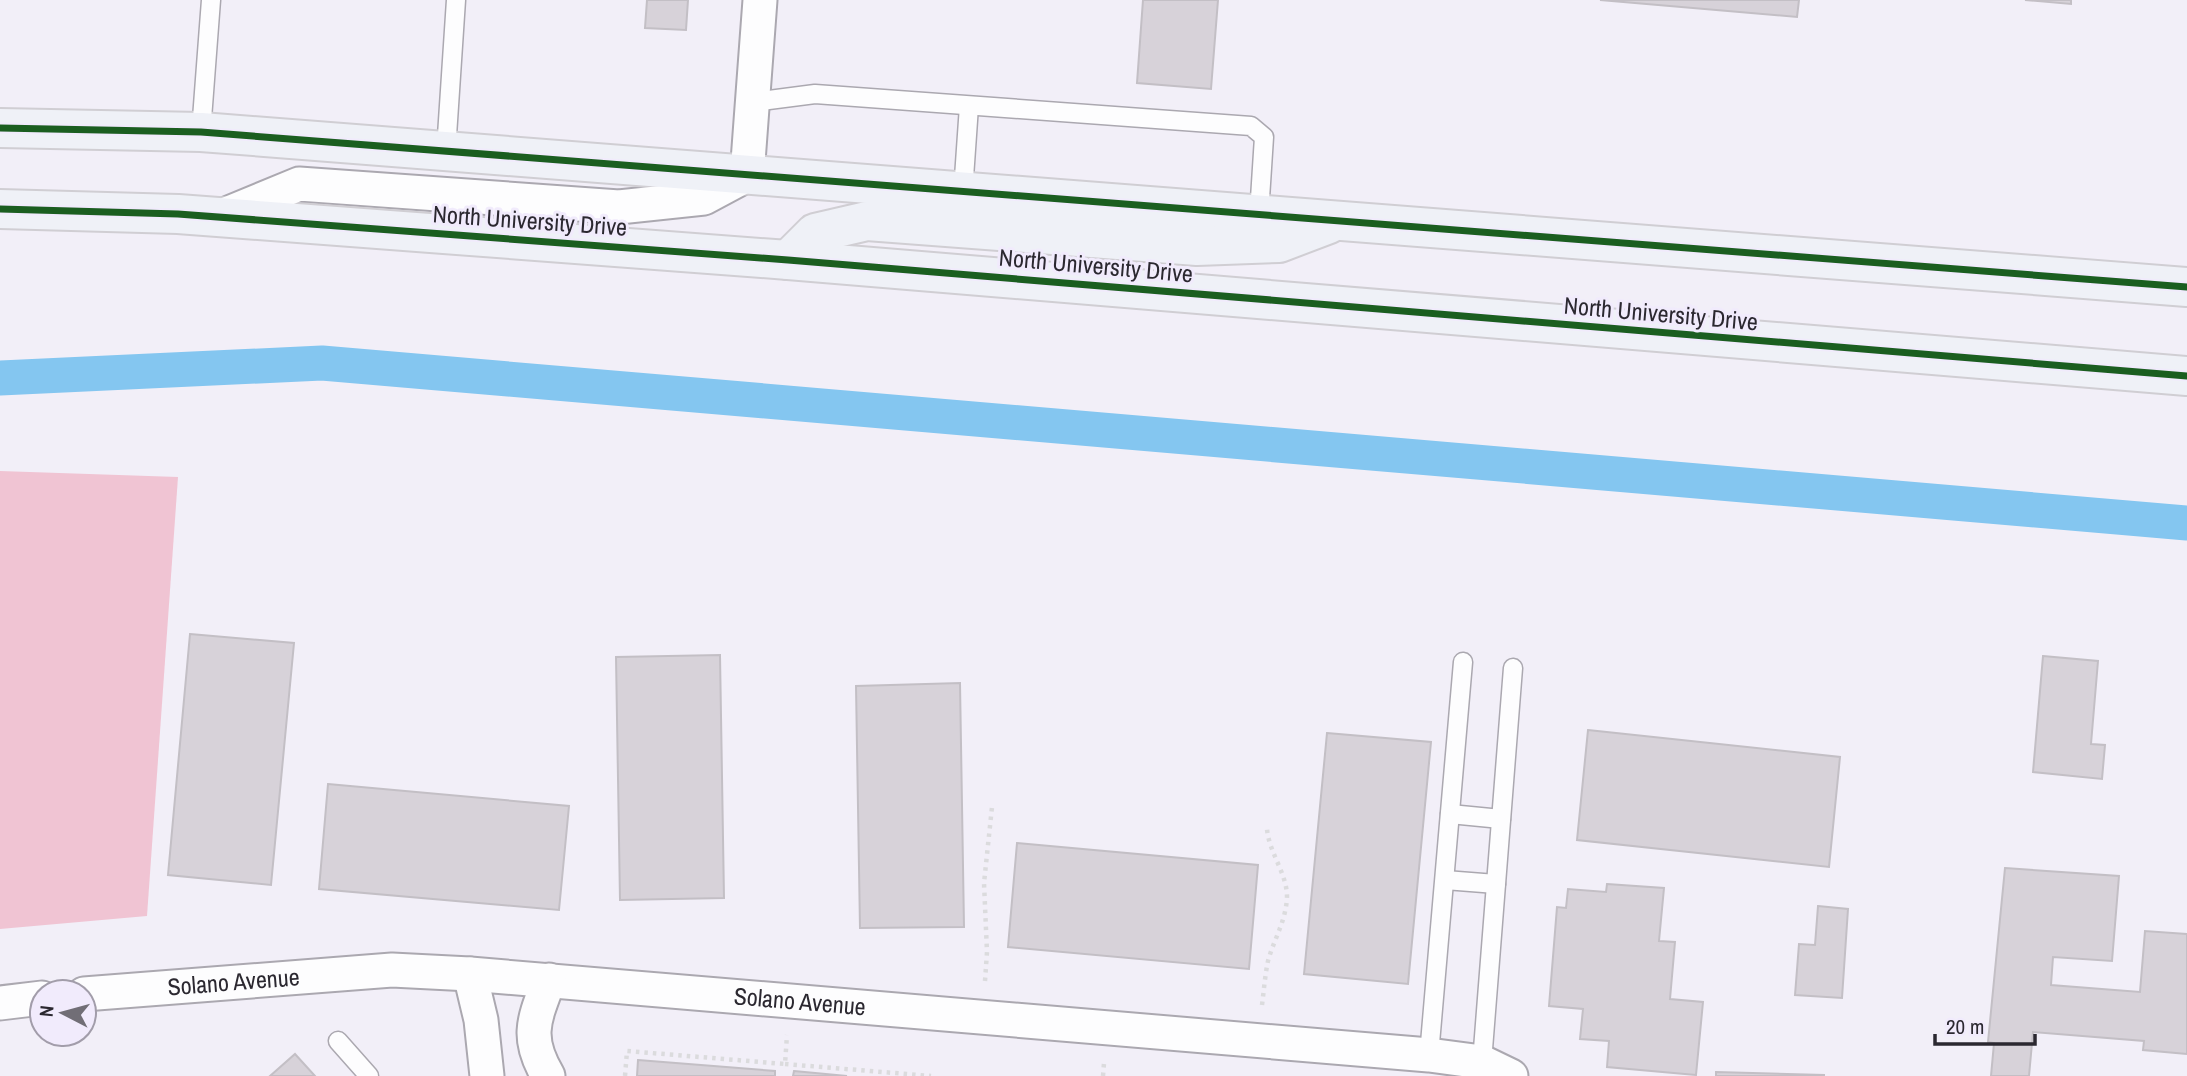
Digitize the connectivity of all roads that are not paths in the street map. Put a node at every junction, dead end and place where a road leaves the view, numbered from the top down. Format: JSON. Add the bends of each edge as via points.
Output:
{"nodes":[{"id":1,"x":211,"y":0,"type":"edge"},
{"id":2,"x":456,"y":0,"type":"edge"},
{"id":3,"x":760,"y":0,"type":"edge"},
{"id":4,"x":753,"y":102,"type":"junction"},
{"id":5,"x":969,"y":106,"type":"junction"},
{"id":6,"x":0,"y":128,"type":"edge"},
{"id":7,"x":201,"y":132,"type":"junction"},
{"id":8,"x":446,"y":152,"type":"junction"},
{"id":9,"x":747,"y":175,"type":"junction"},
{"id":10,"x":963,"y":192,"type":"junction"},
{"id":11,"x":0,"y":209,"type":"edge"},
{"id":12,"x":1259,"y":214,"type":"junction"},
{"id":13,"x":219,"y":217,"type":"junction"},
{"id":14,"x":1339,"y":220,"type":"junction"},
{"id":15,"x":788,"y":260,"type":"junction"},
{"id":16,"x":2187,"y":287,"type":"edge"},
{"id":17,"x":2187,"y":376,"type":"edge"},
{"id":18,"x":1464,"y":662,"type":"dead end"},
{"id":19,"x":1513,"y":668,"type":"dead end"},
{"id":20,"x":1450,"y":814,"type":"junction"},
{"id":21,"x":1501,"y":819,"type":"junction"},
{"id":22,"x":1444,"y":880,"type":"junction"},
{"id":23,"x":1496,"y":884,"type":"junction"},
{"id":24,"x":470,"y":974,"type":"junction"},
{"id":25,"x":549,"y":980,"type":"junction"},
{"id":26,"x":98,"y":993,"type":"edge"},
{"id":27,"x":28,"y":1000,"type":"edge"},
{"id":28,"x":0,"y":1003,"type":"edge"},
{"id":29,"x":338,"y":1041,"type":"dead end"},
{"id":30,"x":1429,"y":1055,"type":"junction"},
{"id":31,"x":1482,"y":1062,"type":"junction"},
{"id":32,"x":369,"y":1076,"type":"edge"},
{"id":33,"x":487,"y":1076,"type":"edge"},
{"id":34,"x":548,"y":1076,"type":"edge"},
{"id":35,"x":1511,"y":1076,"type":"edge"}],
"edges":[{"from":1,"to":7,"type":"lane"},
{"from":2,"to":8,"type":"lane"},
{"from":3,"to":4,"type":"street"},
{"from":4,"to":5,"type":"lane","via":[[815,94]]},
{"from":4,"to":9,"type":"street"},
{"from":5,"to":10,"type":"lane"},
{"from":5,"to":12,"type":"lane","via":[[1251,127],[1264,137]]},
{"from":6,"to":7,"type":"main road"},
{"from":7,"to":8,"type":"main road"},
{"from":8,"to":9,"type":"main road"},
{"from":9,"to":10,"type":"main road"},
{"from":9,"to":13,"type":"street","via":[[704,198],[619,207],[299,184]]},
{"from":10,"to":12,"type":"main road"},
{"from":11,"to":13,"type":"main road","name":"North University Drive"},
{"from":12,"to":14,"type":"main road"},
{"from":13,"to":15,"type":"main road","name":"North University Drive"},
{"from":14,"to":15,"type":"main road","via":[[1279,243],[1197,246],[867,221],[816,233]]},
{"from":14,"to":16,"type":"main road"},
{"from":15,"to":17,"type":"main road","name":"North University Drive"},
{"from":18,"to":20,"type":"lane"},
{"from":19,"to":21,"type":"lane"},
{"from":20,"to":21,"type":"lane"},
{"from":20,"to":22,"type":"lane"},
{"from":21,"to":23,"type":"lane"},
{"from":22,"to":23,"type":"lane"},
{"from":22,"to":30,"type":"lane"},
{"from":23,"to":31,"type":"lane"},
{"from":24,"to":25,"type":"street","name":"Solano Avenue"},
{"from":24,"to":26,"type":"street","name":"Solano Avenue","via":[[392,970]]},
{"from":24,"to":33,"type":"street"},
{"from":25,"to":30,"type":"street","name":"Solano Avenue"},
{"from":25,"to":34,"type":"street","via":[[532,1023],[534,1053]]},
{"from":27,"to":28,"type":"street"},
{"from":29,"to":32,"type":"lane"},
{"from":30,"to":31,"type":"street","name":"Solano Avenue"},
{"from":31,"to":35,"type":"street","name":"Solano Avenue"}]}
